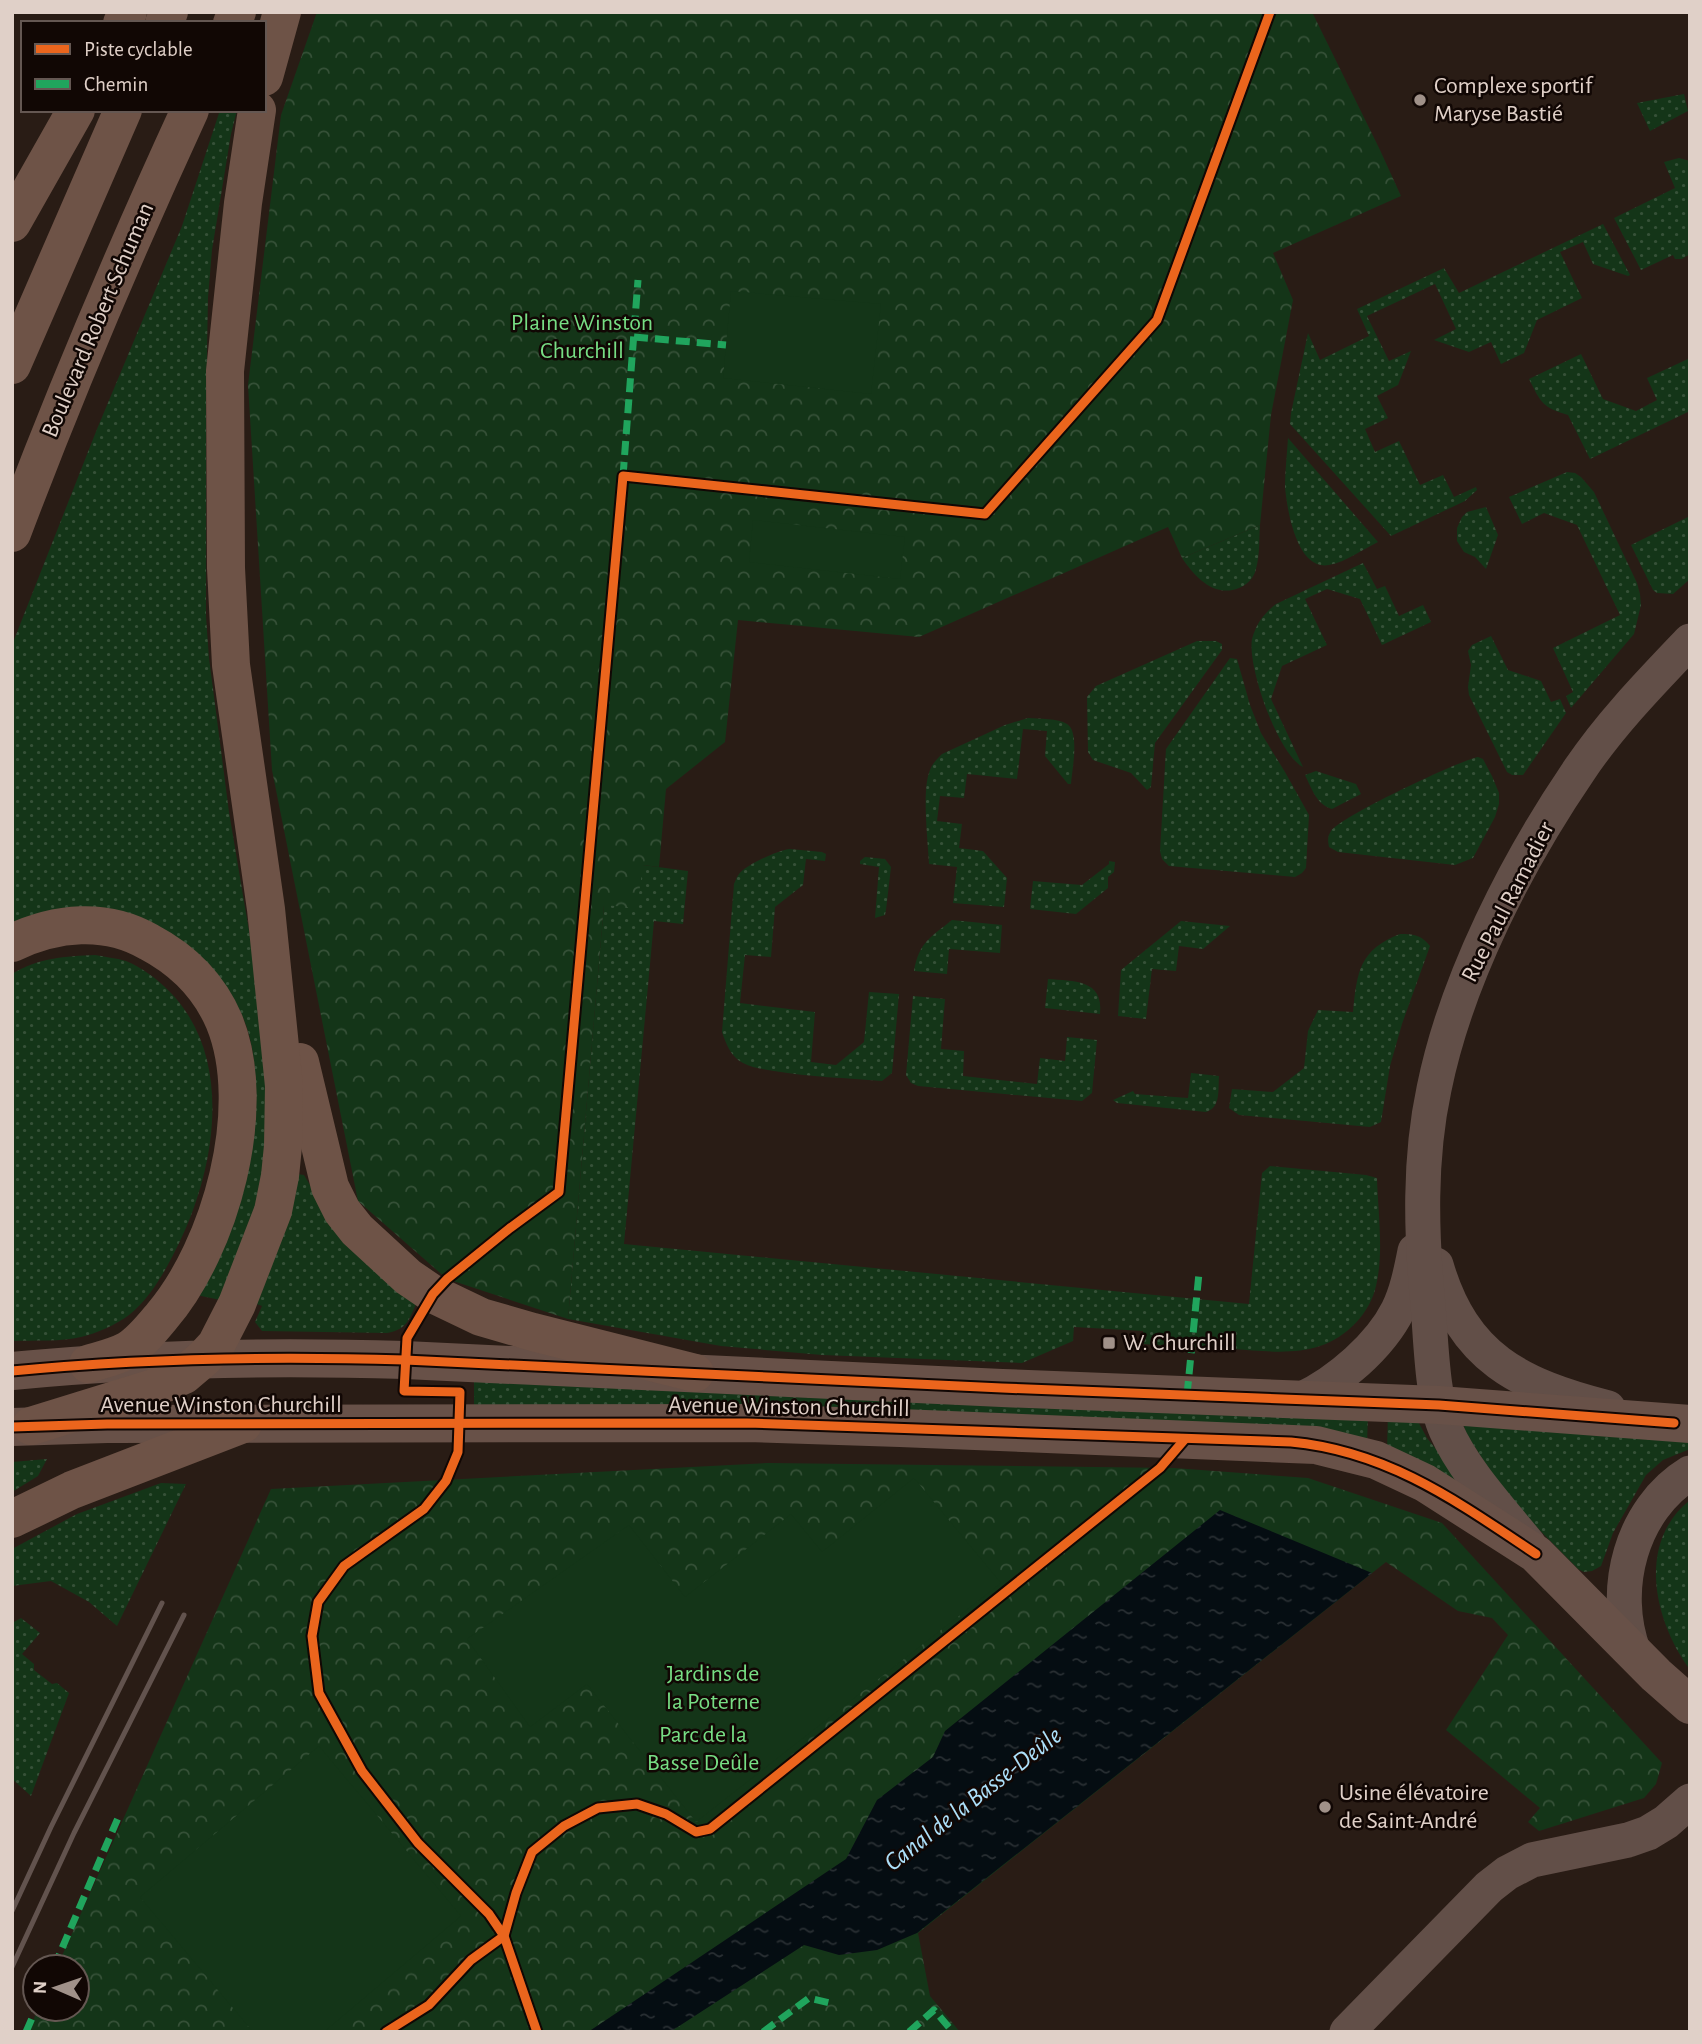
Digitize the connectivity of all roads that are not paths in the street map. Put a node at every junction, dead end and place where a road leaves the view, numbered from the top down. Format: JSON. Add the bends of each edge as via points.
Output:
{"nodes":[{"id":1,"x":282,"y":12,"type":"edge"},
{"id":2,"x":266,"y":70,"type":"edge"},
{"id":3,"x":75,"y":112,"type":"edge"},
{"id":4,"x":122,"y":112,"type":"edge"},
{"id":5,"x":189,"y":112,"type":"edge"},
{"id":6,"x":257,"y":112,"type":"edge"},
{"id":7,"x":12,"y":223,"type":"edge"},
{"id":8,"x":12,"y":365,"type":"edge"},
{"id":9,"x":12,"y":533,"type":"edge"},
{"id":10,"x":1690,"y":641,"type":"edge"},
{"id":11,"x":266,"y":908,"type":"junction"},
{"id":12,"x":12,"y":943,"type":"edge"},
{"id":13,"x":1423,"y":1206,"type":"junction"},
{"id":14,"x":204,"y":1358,"type":"junction"},
{"id":15,"x":88,"y":1364,"type":"junction"},
{"id":16,"x":12,"y":1371,"type":"edge"},
{"id":17,"x":695,"y":1373,"type":"junction"},
{"id":18,"x":1302,"y":1399,"type":"junction"},
{"id":19,"x":1439,"y":1405,"type":"junction"},
{"id":20,"x":1682,"y":1423,"type":"edge"},
{"id":21,"x":243,"y":1424,"type":"junction"},
{"id":22,"x":21,"y":1427,"type":"edge"},
{"id":23,"x":1690,"y":1473,"type":"edge"},
{"id":24,"x":12,"y":1519,"type":"edge"},
{"id":25,"x":1536,"y":1554,"type":"junction"},
{"id":26,"x":1634,"y":1653,"type":"junction"},
{"id":27,"x":1690,"y":1705,"type":"edge"},
{"id":28,"x":1690,"y":1801,"type":"edge"},
{"id":29,"x":1347,"y":2032,"type":"edge"}],
"edges":[{"from":1,"to":2,"type":"highway"},
{"from":3,"to":7,"type":"highway"},
{"from":4,"to":8,"type":"highway"},
{"from":5,"to":9,"type":"highway","name":"Boulevard Robert Schuman","via":[[44,446]]},
{"from":6,"to":11,"type":"highway","via":[[225,371],[226,568],[231,666]]},
{"from":10,"to":13,"type":"street","name":"Rue Paul Ramadier","via":[[1580,769],[1531,849],[1476,957],[1451,1022],[1433,1090]]},
{"from":11,"to":14,"type":"highway","via":[[284,1086],[280,1176],[273,1211],[237,1304]]},
{"from":11,"to":17,"type":"highway","via":[[330,1187],[357,1230],[408,1277],[456,1307],[533,1332]]},
{"from":12,"to":15,"type":"highway","via":[[43,930],[90,924],[147,940],[197,977],[212,998],[225,1023],[236,1072],[230,1165],[206,1244],[176,1299],[139,1341]]},
{"from":13,"to":18,"type":"street","name":"Rue Paul Ramadier","via":[[1410,1273],[1392,1320],[1339,1376]]},
{"from":13,"to":19,"type":"street","name":"Rue Paul Ramadier"},
{"from":13,"to":20,"type":"street","name":"Rue Paul Ramadier","via":[[1447,1298],[1468,1332],[1496,1362],[1522,1379],[1560,1394]]},
{"from":14,"to":15,"type":"street","name":"Avenue Winston Churchill"},
{"from":14,"to":17,"type":"street","name":"Avenue Winston Churchill","via":[[322,1357]]},
{"from":14,"to":22,"type":"highway","via":[[184,1375],[154,1388]]},
{"from":15,"to":16,"type":"street","name":"Avenue Winston Churchill"},
{"from":17,"to":18,"type":"street","name":"Avenue Winston Churchill"},
{"from":18,"to":19,"type":"street","name":"Avenue Winston Churchill"},
{"from":19,"to":20,"type":"street","name":"Avenue Winston Churchill"},
{"from":19,"to":25,"type":"street","name":"Rue Paul Ramadier","via":[[1445,1429],[1467,1465]]},
{"from":21,"to":22,"type":"street","name":"Avenue Winston Churchill"},
{"from":21,"to":24,"type":"highway","via":[[72,1490]]},
{"from":21,"to":25,"type":"street","name":"Avenue Winston Churchill","via":[[747,1423],[1315,1445],[1376,1460],[1425,1483]]},
{"from":23,"to":26,"type":"street","via":[[1657,1502],[1630,1554],[1624,1611]]},
{"from":25,"to":26,"type":"street","name":"Avenue Winston Churchill"},
{"from":26,"to":27,"type":"street","name":"Avenue Winston Churchill"},
{"from":28,"to":29,"type":"street","via":[[1648,1833],[1532,1860],[1507,1873]]}]}
